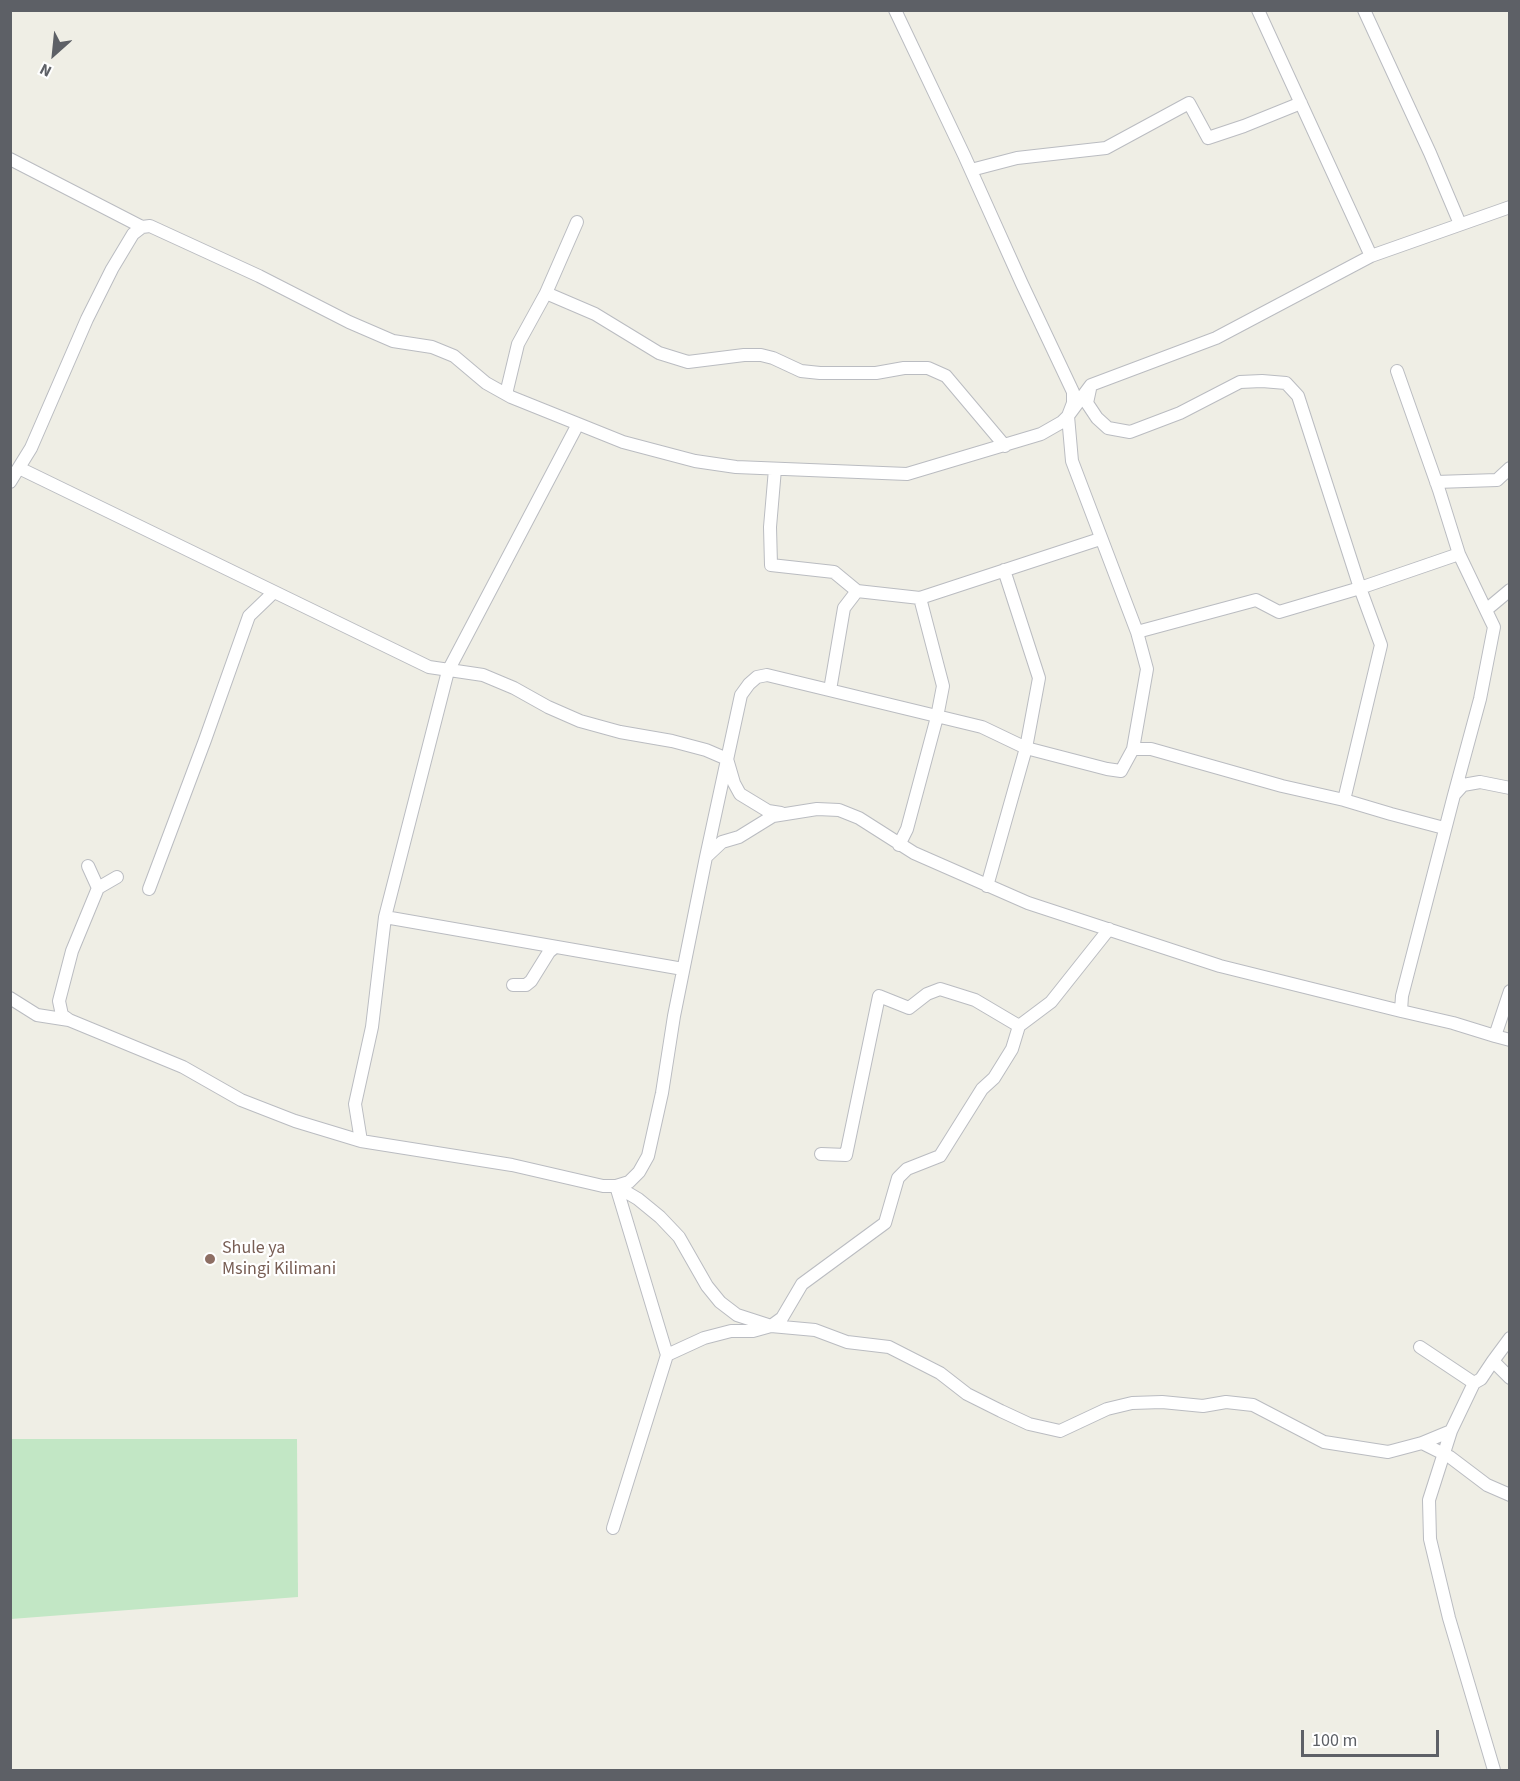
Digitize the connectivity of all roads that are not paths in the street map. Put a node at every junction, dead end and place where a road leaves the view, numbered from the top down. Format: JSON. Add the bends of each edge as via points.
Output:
{"nodes":[{"id":1,"x":895,"y":10,"type":"edge"},
{"id":2,"x":1258,"y":10,"type":"edge"},
{"id":3,"x":1364,"y":10,"type":"edge"},
{"id":4,"x":1301,"y":104,"type":"junction"},
{"id":5,"x":10,"y":159,"type":"edge"},
{"id":6,"x":971,"y":170,"type":"junction"},
{"id":7,"x":1509,"y":207,"type":"edge"},
{"id":8,"x":577,"y":222,"type":"dead end"},
{"id":9,"x":1460,"y":224,"type":"junction"},
{"id":10,"x":142,"y":227,"type":"junction"},
{"id":11,"x":1371,"y":256,"type":"junction"},
{"id":12,"x":546,"y":293,"type":"junction"},
{"id":13,"x":1398,"y":371,"type":"dead end"},
{"id":14,"x":1091,"y":385,"type":"junction"},
{"id":15,"x":506,"y":394,"type":"junction"},
{"id":16,"x":1068,"y":416,"type":"junction"},
{"id":17,"x":578,"y":424,"type":"junction"},
{"id":18,"x":1005,"y":446,"type":"junction"},
{"id":19,"x":19,"y":468,"type":"junction"},
{"id":20,"x":1509,"y":468,"type":"edge"},
{"id":21,"x":775,"y":470,"type":"junction"},
{"id":22,"x":10,"y":482,"type":"edge"},
{"id":23,"x":1436,"y":482,"type":"junction"},
{"id":24,"x":1100,"y":538,"type":"junction"},
{"id":25,"x":1459,"y":554,"type":"junction"},
{"id":26,"x":1004,"y":570,"type":"junction"},
{"id":27,"x":1360,"y":588,"type":"junction"},
{"id":28,"x":1509,"y":590,"type":"edge"},
{"id":29,"x":857,"y":591,"type":"junction"},
{"id":30,"x":273,"y":592,"type":"junction"},
{"id":31,"x":920,"y":597,"type":"junction"},
{"id":32,"x":1486,"y":610,"type":"junction"},
{"id":33,"x":1137,"y":632,"type":"junction"},
{"id":34,"x":447,"y":671,"type":"junction"},
{"id":35,"x":830,"y":690,"type":"junction"},
{"id":36,"x":938,"y":717,"type":"junction"},
{"id":37,"x":1026,"y":748,"type":"junction"},
{"id":38,"x":1132,"y":749,"type":"junction"},
{"id":39,"x":727,"y":759,"type":"junction"},
{"id":40,"x":1509,"y":788,"type":"edge"},
{"id":41,"x":1454,"y":795,"type":"junction"},
{"id":42,"x":1344,"y":800,"type":"junction"},
{"id":43,"x":783,"y":814,"type":"junction"},
{"id":44,"x":1444,"y":828,"type":"junction"},
{"id":45,"x":899,"y":845,"type":"junction"},
{"id":46,"x":706,"y":857,"type":"junction"},
{"id":47,"x":88,"y":866,"type":"dead end"},
{"id":48,"x":117,"y":877,"type":"dead end"},
{"id":49,"x":987,"y":886,"type":"junction"},
{"id":50,"x":98,"y":888,"type":"junction"},
{"id":51,"x":149,"y":889,"type":"dead end"},
{"id":52,"x":385,"y":917,"type":"junction"},
{"id":53,"x":1109,"y":929,"type":"junction"},
{"id":54,"x":551,"y":948,"type":"junction"},
{"id":55,"x":683,"y":969,"type":"junction"},
{"id":56,"x":513,"y":985,"type":"dead end"},
{"id":57,"x":1509,"y":991,"type":"edge"},
{"id":58,"x":10,"y":998,"type":"edge"},
{"id":59,"x":1401,"y":1011,"type":"junction"},
{"id":60,"x":69,"y":1020,"type":"junction"},
{"id":61,"x":1019,"y":1026,"type":"junction"},
{"id":62,"x":1495,"y":1036,"type":"junction"},
{"id":63,"x":1509,"y":1040,"type":"edge"},
{"id":64,"x":361,"y":1141,"type":"junction"},
{"id":65,"x":821,"y":1154,"type":"dead end"},
{"id":66,"x":637,"y":1174,"type":"junction"},
{"id":67,"x":616,"y":1186,"type":"junction"},
{"id":68,"x":641,"y":1201,"type":"junction"},
{"id":69,"x":771,"y":1326,"type":"junction"},
{"id":70,"x":1509,"y":1338,"type":"edge"},
{"id":71,"x":1420,"y":1347,"type":"dead end"},
{"id":72,"x":667,"y":1355,"type":"junction"},
{"id":73,"x":1493,"y":1361,"type":"junction"},
{"id":74,"x":1509,"y":1378,"type":"edge"},
{"id":75,"x":1474,"y":1383,"type":"junction"},
{"id":76,"x":1451,"y":1431,"type":"junction"},
{"id":77,"x":1422,"y":1443,"type":"junction"},
{"id":78,"x":1443,"y":1454,"type":"junction"},
{"id":79,"x":1509,"y":1495,"type":"edge"},
{"id":80,"x":613,"y":1528,"type":"dead end"},
{"id":81,"x":1494,"y":1770,"type":"edge"}],
"edges":[{"from":1,"to":6,"type":"street"},
{"from":2,"to":4,"type":"street"},
{"from":3,"to":9,"type":"street"},
{"from":4,"to":6,"type":"street","via":[[1208,138],[1188,103],[1106,148],[1017,158]]},
{"from":4,"to":11,"type":"street"},
{"from":5,"to":10,"type":"street"},
{"from":6,"to":16,"type":"street","via":[[1073,392]]},
{"from":7,"to":9,"type":"street"},
{"from":8,"to":12,"type":"street"},
{"from":9,"to":11,"type":"street"},
{"from":10,"to":15,"type":"street","via":[[167,232],[393,341],[432,347],[454,356]]},
{"from":10,"to":19,"type":"street","via":[[133,234],[112,269]]},
{"from":11,"to":14,"type":"street","via":[[1216,338]]},
{"from":12,"to":15,"type":"street","via":[[518,344]]},
{"from":12,"to":18,"type":"street","via":[[595,314],[659,354],[688,362],[761,355],[801,371],[820,373],[928,368],[946,376]]},
{"from":13,"to":23,"type":"street"},
{"from":14,"to":16,"type":"street"},
{"from":14,"to":27,"type":"street","via":[[1087,403],[1097,418],[1108,428],[1131,432],[1180,413],[1240,382],[1286,383],[1298,396]]},
{"from":15,"to":17,"type":"street"},
{"from":16,"to":18,"type":"street","via":[[1041,434]]},
{"from":16,"to":24,"type":"street","via":[[1072,461]]},
{"from":17,"to":21,"type":"street","via":[[623,442],[695,461]]},
{"from":17,"to":34,"type":"street"},
{"from":18,"to":21,"type":"street","via":[[907,474]]},
{"from":19,"to":22,"type":"street"},
{"from":19,"to":30,"type":"street"},
{"from":20,"to":23,"type":"street","via":[[1497,480]]},
{"from":21,"to":29,"type":"street","via":[[771,565],[834,572]]},
{"from":23,"to":25,"type":"street"},
{"from":24,"to":26,"type":"street"},
{"from":24,"to":33,"type":"street"},
{"from":25,"to":27,"type":"street"},
{"from":25,"to":32,"type":"street"},
{"from":26,"to":31,"type":"street"},
{"from":26,"to":37,"type":"street","via":[[1039,678]]},
{"from":27,"to":33,"type":"street","via":[[1279,612],[1256,600]]},
{"from":27,"to":42,"type":"street","via":[[1381,645]]},
{"from":28,"to":32,"type":"street"},
{"from":29,"to":31,"type":"street"},
{"from":29,"to":35,"type":"street","via":[[844,609]]},
{"from":30,"to":34,"type":"street","via":[[429,668]]},
{"from":30,"to":51,"type":"street","via":[[249,616]]},
{"from":31,"to":36,"type":"street","via":[[943,686]]},
{"from":32,"to":41,"type":"street","via":[[1494,627],[1480,699]]},
{"from":33,"to":38,"type":"street","via":[[1147,669]]},
{"from":34,"to":39,"type":"street","via":[[483,675],[580,721],[672,741]]},
{"from":34,"to":52,"type":"street"},
{"from":35,"to":36,"type":"street"},
{"from":35,"to":39,"type":"street","via":[[767,675],[757,677],[741,695]]},
{"from":36,"to":37,"type":"street","via":[[982,728]]},
{"from":36,"to":45,"type":"street"},
{"from":37,"to":38,"type":"street","via":[[1121,771]]},
{"from":37,"to":49,"type":"street"},
{"from":38,"to":42,"type":"street","via":[[1151,750]]},
{"from":39,"to":43,"type":"street","via":[[740,794],[768,811]]},
{"from":39,"to":46,"type":"street"},
{"from":40,"to":41,"type":"street","via":[[1480,783],[1463,785]]},
{"from":41,"to":44,"type":"street"},
{"from":42,"to":44,"type":"street"},
{"from":43,"to":45,"type":"street","via":[[838,810],[859,818]]},
{"from":43,"to":46,"type":"street","via":[[722,842]]},
{"from":44,"to":59,"type":"street"},
{"from":45,"to":49,"type":"street"},
{"from":46,"to":55,"type":"street"},
{"from":47,"to":50,"type":"street"},
{"from":48,"to":50,"type":"street"},
{"from":49,"to":53,"type":"street"},
{"from":50,"to":60,"type":"street","via":[[72,951],[58,1001],[62,1015]]},
{"from":52,"to":54,"type":"street"},
{"from":52,"to":64,"type":"street","via":[[372,1027],[355,1104]]},
{"from":53,"to":59,"type":"street","via":[[1220,966]]},
{"from":53,"to":61,"type":"street","via":[[1051,1002]]},
{"from":54,"to":55,"type":"street"},
{"from":54,"to":56,"type":"street","via":[[531,981]]},
{"from":55,"to":66,"type":"street","via":[[662,1094],[648,1156]]},
{"from":57,"to":62,"type":"street"},
{"from":58,"to":60,"type":"street","via":[[37,1015]]},
{"from":59,"to":62,"type":"street"},
{"from":60,"to":64,"type":"street","via":[[183,1067],[259,1108]]},
{"from":61,"to":65,"type":"street","via":[[975,1000],[940,989],[909,1008],[879,996],[846,1155]]},
{"from":61,"to":69,"type":"street","via":[[1012,1049],[940,1156],[907,1169],[898,1178],[885,1223],[802,1284],[782,1318]]},
{"from":62,"to":63,"type":"street"},
{"from":64,"to":67,"type":"street"},
{"from":66,"to":67,"type":"street"},
{"from":66,"to":68,"type":"street"},
{"from":67,"to":68,"type":"street"},
{"from":67,"to":72,"type":"street"},
{"from":68,"to":69,"type":"street","via":[[679,1238],[720,1302],[737,1315]]},
{"from":69,"to":72,"type":"street","via":[[704,1338]]},
{"from":69,"to":77,"type":"street","via":[[814,1330],[847,1342],[889,1347],[1001,1411],[1029,1424],[1060,1431],[1107,1409],[1131,1403],[1203,1406],[1226,1401],[1253,1406],[1324,1442],[1388,1452]]},
{"from":70,"to":73,"type":"street"},
{"from":71,"to":75,"type":"street"},
{"from":72,"to":80,"type":"street"},
{"from":73,"to":74,"type":"street"},
{"from":73,"to":75,"type":"street","via":[[1481,1380]]},
{"from":75,"to":76,"type":"street"},
{"from":76,"to":77,"type":"street"},
{"from":76,"to":78,"type":"street"},
{"from":77,"to":78,"type":"street"},
{"from":78,"to":79,"type":"street","via":[[1487,1485]]},
{"from":78,"to":81,"type":"street","via":[[1429,1500],[1430,1539]]}]}
